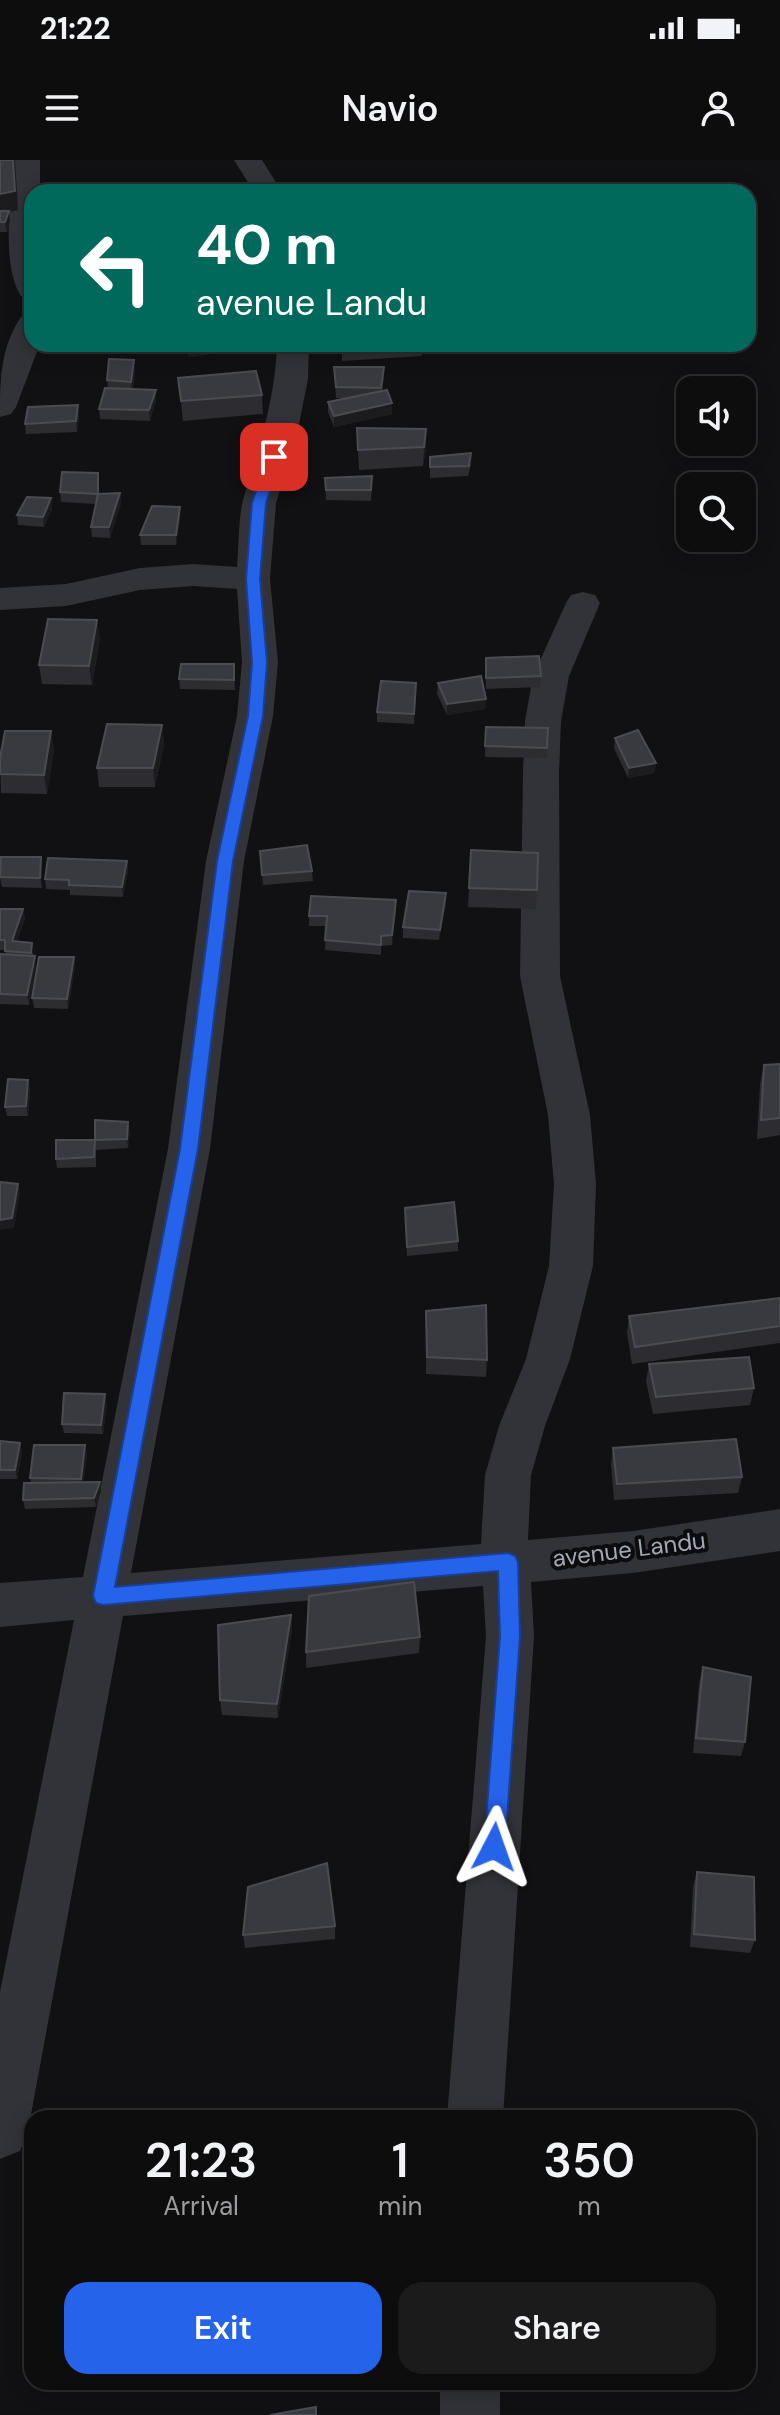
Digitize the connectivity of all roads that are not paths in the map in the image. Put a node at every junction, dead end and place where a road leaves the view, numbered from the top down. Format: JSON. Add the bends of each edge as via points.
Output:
{"nodes":[{"id":1,"x":248,"y":160,"type":"edge"},
{"id":2,"x":27,"y":165,"type":"edge"},
{"id":3,"x":47,"y":184,"type":"edge"},
{"id":4,"x":263,"y":184,"type":"edge"},
{"id":5,"x":24,"y":345,"type":"edge"},
{"id":6,"x":293,"y":352,"type":"edge"},
{"id":7,"x":0,"y":407,"type":"edge"},
{"id":8,"x":253,"y":579,"type":"junction"},
{"id":9,"x":0,"y":599,"type":"edge"},
{"id":10,"x":583,"y":603,"type":"dead end"},
{"id":11,"x":780,"y":1530,"type":"edge"},
{"id":12,"x":508,"y":1562,"type":"junction"},
{"id":13,"x":103,"y":1596,"type":"junction"},
{"id":14,"x":0,"y":1605,"type":"edge"},
{"id":15,"x":476,"y":2110,"type":"edge"},
{"id":16,"x":0,"y":2131,"type":"edge"},
{"id":17,"x":470,"y":2390,"type":"edge"},
{"id":18,"x":470,"y":2415,"type":"edge"}],
"edges":[{"from":1,"to":4,"type":"street"},
{"from":2,"to":3,"type":"street"},
{"from":5,"to":7,"type":"street"},
{"from":6,"to":8,"type":"street","via":[[281,434],[259,503]]},
{"from":8,"to":9,"type":"street","via":[[140,579],[66,595]]},
{"from":8,"to":13,"type":"street","via":[[260,662],[255,716],[225,861],[189,1149]]},
{"from":10,"to":12,"type":"street","via":[[551,676],[541,773],[540,976],[569,1115],[575,1184],[571,1266],[548,1359],[508,1475]]},
{"from":11,"to":12,"type":"street","name":"avenue Landu","via":[[633,1552]]},
{"from":12,"to":13,"type":"street","name":"avenue Landu"},
{"from":12,"to":15,"type":"street","via":[[510,1636]]},
{"from":13,"to":14,"type":"street","name":"avenue Landu"},
{"from":13,"to":16,"type":"street"},
{"from":17,"to":18,"type":"street"}]}
